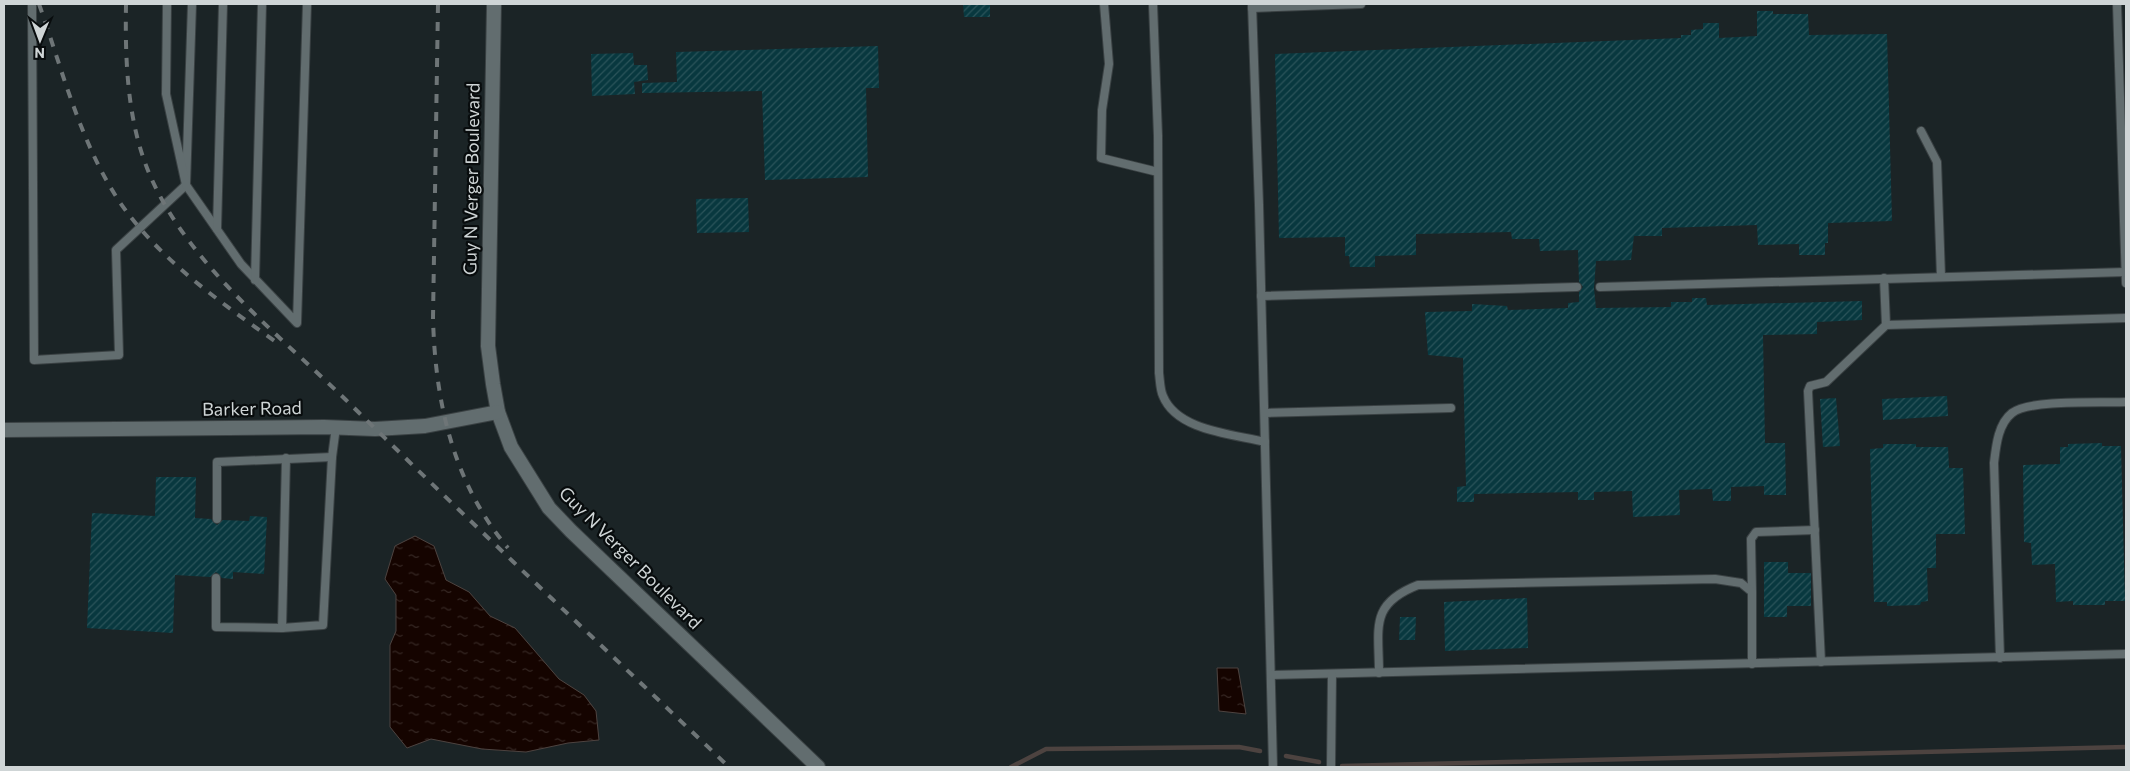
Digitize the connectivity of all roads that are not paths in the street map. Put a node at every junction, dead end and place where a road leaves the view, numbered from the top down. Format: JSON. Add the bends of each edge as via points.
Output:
{"nodes":[{"id":1,"x":32,"y":4,"type":"edge"},
{"id":2,"x":167,"y":4,"type":"edge"},
{"id":3,"x":192,"y":4,"type":"edge"},
{"id":4,"x":224,"y":4,"type":"edge"},
{"id":5,"x":262,"y":4,"type":"edge"},
{"id":6,"x":307,"y":4,"type":"edge"},
{"id":7,"x":494,"y":4,"type":"edge"},
{"id":8,"x":1104,"y":4,"type":"edge"},
{"id":9,"x":1153,"y":4,"type":"edge"},
{"id":10,"x":1361,"y":4,"type":"edge"},
{"id":11,"x":2117,"y":4,"type":"edge"},
{"id":12,"x":1252,"y":6,"type":"edge"},
{"id":13,"x":1921,"y":131,"type":"dead end"},
{"id":14,"x":1158,"y":172,"type":"junction"},
{"id":15,"x":186,"y":185,"type":"junction"},
{"id":16,"x":217,"y":230,"type":"junction"},
{"id":17,"x":2126,"y":272,"type":"edge"},
{"id":18,"x":1940,"y":277,"type":"junction"},
{"id":19,"x":1884,"y":278,"type":"junction"},
{"id":20,"x":256,"y":280,"type":"junction"},
{"id":21,"x":2126,"y":284,"type":"edge"},
{"id":22,"x":1576,"y":287,"type":"dead end"},
{"id":23,"x":1600,"y":287,"type":"dead end"},
{"id":24,"x":1261,"y":296,"type":"junction"},
{"id":25,"x":2126,"y":318,"type":"edge"},
{"id":26,"x":1886,"y":325,"type":"junction"},
{"id":27,"x":2126,"y":402,"type":"edge"},
{"id":28,"x":1451,"y":408,"type":"dead end"},
{"id":29,"x":498,"y":412,"type":"junction"},
{"id":30,"x":1265,"y":413,"type":"junction"},
{"id":31,"x":336,"y":427,"type":"junction"},
{"id":32,"x":4,"y":430,"type":"edge"},
{"id":33,"x":1265,"y":442,"type":"junction"},
{"id":34,"x":332,"y":457,"type":"junction"},
{"id":35,"x":286,"y":458,"type":"junction"},
{"id":36,"x":217,"y":519,"type":"dead end"},
{"id":37,"x":1815,"y":530,"type":"junction"},
{"id":38,"x":216,"y":578,"type":"dead end"},
{"id":39,"x":1752,"y":592,"type":"junction"},
{"id":40,"x":282,"y":628,"type":"junction"},
{"id":41,"x":2126,"y":654,"type":"edge"},
{"id":42,"x":2000,"y":658,"type":"junction"},
{"id":43,"x":1821,"y":662,"type":"junction"},
{"id":44,"x":1752,"y":664,"type":"junction"},
{"id":45,"x":1379,"y":673,"type":"junction"},
{"id":46,"x":1332,"y":674,"type":"junction"},
{"id":47,"x":1271,"y":675,"type":"junction"},
{"id":48,"x":818,"y":767,"type":"edge"},
{"id":49,"x":1273,"y":767,"type":"edge"},
{"id":50,"x":1331,"y":767,"type":"edge"}],
"edges":[{"from":1,"to":15,"type":"lane","via":[[34,360],[118,355],[116,250]]},
{"from":2,"to":15,"type":"lane","via":[[166,94]]},
{"from":3,"to":15,"type":"lane"},
{"from":4,"to":16,"type":"lane"},
{"from":5,"to":20,"type":"lane"},
{"from":6,"to":20,"type":"lane","via":[[297,323]]},
{"from":7,"to":29,"type":"street","name":"Guy N Verger Boulevard","via":[[488,346]]},
{"from":8,"to":14,"type":"lane","via":[[1109,64],[1102,110],[1101,158]]},
{"from":9,"to":14,"type":"lane"},
{"from":10,"to":12,"type":"lane"},
{"from":11,"to":17,"type":"lane"},
{"from":12,"to":24,"type":"lane"},
{"from":13,"to":18,"type":"lane","via":[[1937,162]]},
{"from":14,"to":33,"type":"lane","via":[[1162,395],[1172,410],[1190,424]]},
{"from":15,"to":16,"type":"lane"},
{"from":16,"to":20,"type":"lane"},
{"from":17,"to":18,"type":"lane"},
{"from":17,"to":21,"type":"lane"},
{"from":18,"to":19,"type":"lane"},
{"from":19,"to":23,"type":"lane"},
{"from":19,"to":26,"type":"lane"},
{"from":22,"to":24,"type":"lane"},
{"from":24,"to":30,"type":"lane"},
{"from":25,"to":26,"type":"lane"},
{"from":26,"to":37,"type":"lane","via":[[1826,382],[1810,386],[1808,391]]},
{"from":27,"to":42,"type":"lane","via":[[2028,405],[2011,414],[1998,435],[1994,463]]},
{"from":28,"to":30,"type":"lane"},
{"from":29,"to":31,"type":"street","name":"Barker Road","via":[[425,426]]},
{"from":29,"to":48,"type":"street","name":"Guy N Verger Boulevard","via":[[511,447],[549,508]]},
{"from":30,"to":33,"type":"lane"},
{"from":31,"to":32,"type":"street","name":"Barker Road"},
{"from":31,"to":34,"type":"lane"},
{"from":33,"to":47,"type":"lane"},
{"from":34,"to":35,"type":"lane"},
{"from":34,"to":40,"type":"lane","via":[[323,625]]},
{"from":35,"to":36,"type":"lane","via":[[217,462]]},
{"from":35,"to":40,"type":"lane"},
{"from":37,"to":39,"type":"lane","via":[[1756,532],[1750,539]]},
{"from":37,"to":43,"type":"lane"},
{"from":38,"to":40,"type":"lane","via":[[216,627]]},
{"from":39,"to":44,"type":"lane"},
{"from":39,"to":45,"type":"lane","via":[[1741,583],[1715,578],[1418,585],[1390,601],[1379,616]]},
{"from":41,"to":42,"type":"lane"},
{"from":42,"to":43,"type":"lane"},
{"from":43,"to":44,"type":"lane"},
{"from":44,"to":45,"type":"lane"},
{"from":45,"to":46,"type":"lane"},
{"from":46,"to":47,"type":"lane"},
{"from":46,"to":50,"type":"lane"},
{"from":47,"to":49,"type":"lane"}]}
